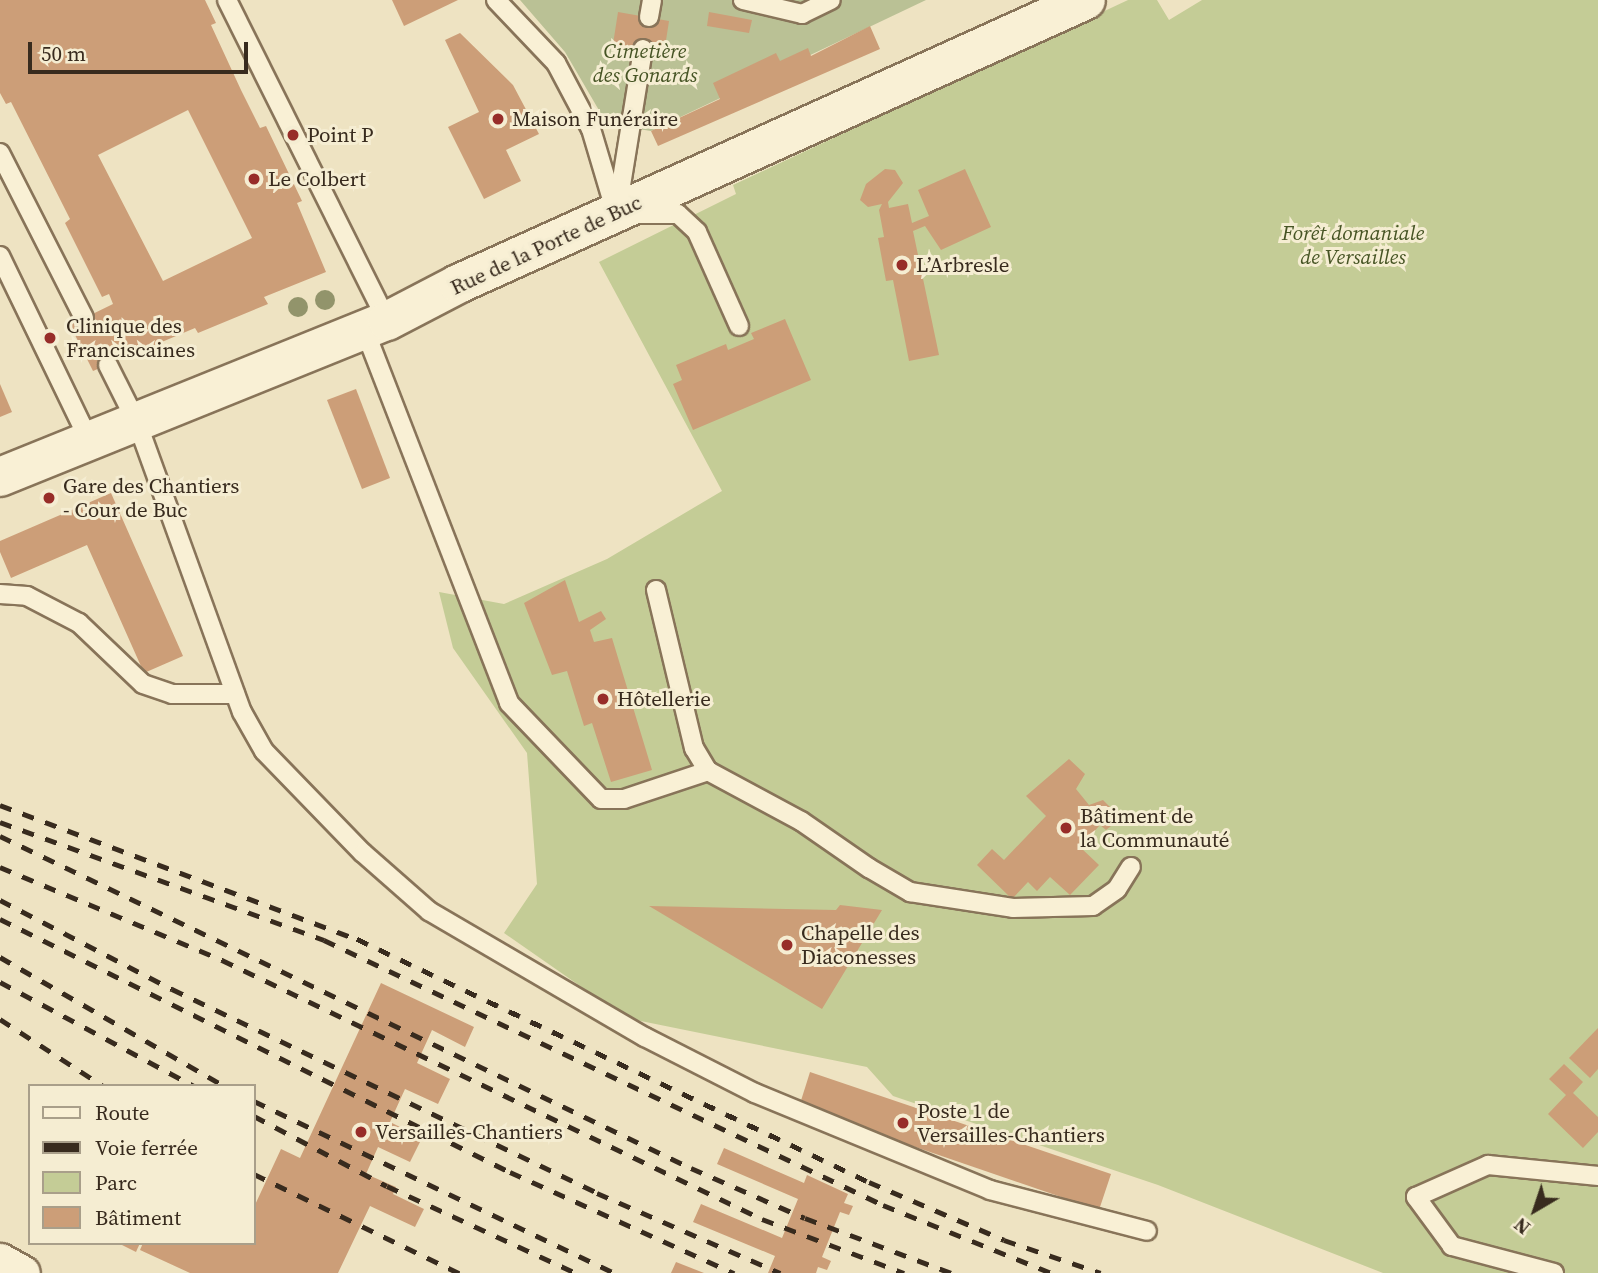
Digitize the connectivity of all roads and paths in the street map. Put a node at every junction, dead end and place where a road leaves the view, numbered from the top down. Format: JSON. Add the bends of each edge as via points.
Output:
{"nodes":[{"id":1,"x":227,"y":0,"type":"edge"},
{"id":2,"x":496,"y":0,"type":"edge"},
{"id":3,"x":743,"y":0,"type":"edge"},
{"id":4,"x":831,"y":0,"type":"edge"},
{"id":5,"x":1086,"y":0,"type":"edge"},
{"id":6,"x":643,"y":49,"type":"dead end"},
{"id":7,"x":0,"y":153,"type":"edge"},
{"id":8,"x":616,"y":214,"type":"junction"},
{"id":9,"x":0,"y":256,"type":"edge"},
{"id":10,"x":84,"y":318,"type":"dead end"},
{"id":11,"x":376,"y":326,"type":"junction"},
{"id":12,"x":739,"y":326,"type":"dead end"},
{"id":13,"x":108,"y":365,"type":"dead end"},
{"id":14,"x":138,"y":425,"type":"junction"},
{"id":15,"x":91,"y":444,"type":"junction"},
{"id":16,"x":0,"y":477,"type":"edge"},
{"id":17,"x":656,"y":590,"type":"dead end"},
{"id":18,"x":0,"y":594,"type":"edge"},
{"id":19,"x":235,"y":694,"type":"junction"},
{"id":20,"x":708,"y":771,"type":"junction"},
{"id":21,"x":1131,"y":867,"type":"dead end"},
{"id":22,"x":1598,"y":1176,"type":"edge"},
{"id":23,"x":1147,"y":1231,"type":"dead end"},
{"id":24,"x":0,"y":1261,"type":"edge"},
{"id":25,"x":22,"y":1273,"type":"edge"},
{"id":26,"x":1554,"y":1273,"type":"edge"}],
"edges":[{"from":1,"to":11,"type":"lane"},
{"from":2,"to":8,"type":"lane","via":[[555,63],[591,129]]},
{"from":3,"to":4,"type":"lane","via":[[802,14]]},
{"from":5,"to":8,"type":"main road","name":"Rue de la Porte de Buc"},
{"from":6,"to":8,"type":"lane"},
{"from":7,"to":10,"type":"lane"},
{"from":8,"to":11,"type":"main road","name":"Rue de la Porte de Buc","via":[[457,284]]},
{"from":8,"to":12,"type":"lane","via":[[678,214],[697,232]]},
{"from":9,"to":15,"type":"lane"},
{"from":11,"to":14,"type":"main road","name":"Rue de la Porte de Buc"},
{"from":11,"to":20,"type":"lane","via":[[509,703],[601,799],[635,796]]},
{"from":13,"to":14,"type":"lane"},
{"from":14,"to":15,"type":"main road","name":"Rue de la Porte de Buc"},
{"from":14,"to":19,"type":"lane"},
{"from":15,"to":16,"type":"main road","name":"Rue de la Porte de Buc"},
{"from":17,"to":20,"type":"lane","via":[[694,748]]},
{"from":18,"to":19,"type":"lane","via":[[27,596],[79,623],[143,684],[172,694]]},
{"from":19,"to":23,"type":"lane","via":[[264,751],[429,911],[468,934],[645,1037],[755,1093],[978,1185]]},
{"from":20,"to":21,"type":"lane","via":[[801,821],[910,892],[1013,908],[1093,906],[1117,889]]},
{"from":22,"to":26,"type":"lane","via":[[1488,1165],[1416,1197],[1452,1245]]},
{"from":24,"to":25,"type":"street"}]}
